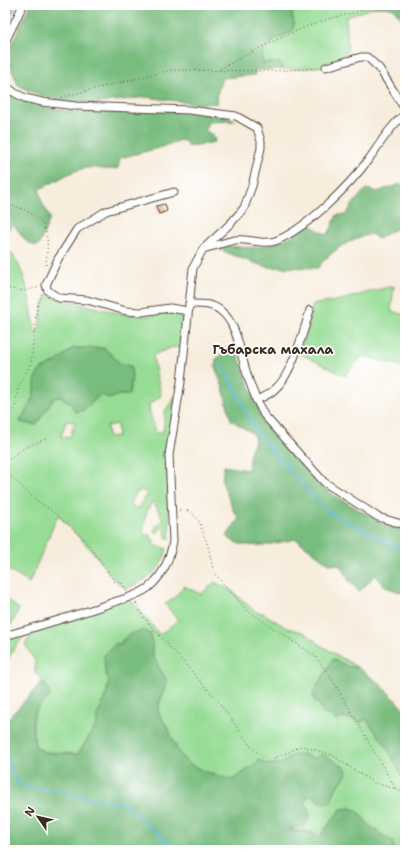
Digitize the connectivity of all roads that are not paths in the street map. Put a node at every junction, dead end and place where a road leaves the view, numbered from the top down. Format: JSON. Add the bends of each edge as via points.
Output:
{"nodes":[{"id":1,"x":23,"y":5,"type":"edge"},
{"id":2,"x":5,"y":42,"type":"edge"},
{"id":3,"x":326,"y":67,"type":"road end"},
{"id":4,"x":5,"y":84,"type":"edge"},
{"id":5,"x":405,"y":108,"type":"edge"},
{"id":6,"x":405,"y":114,"type":"edge"},
{"id":7,"x":174,"y":192,"type":"dead end"},
{"id":8,"x":204,"y":249,"type":"junction"},
{"id":9,"x":188,"y":308,"type":"junction"},
{"id":10,"x":310,"y":310,"type":"dead end"},
{"id":11,"x":256,"y":400,"type":"junction"},
{"id":12,"x":405,"y":525,"type":"edge"},
{"id":13,"x":5,"y":636,"type":"edge"}],
"edges":[{"from":1,"to":2,"type":"street"},
{"from":3,"to":5,"type":"street","via":[[367,57],[379,68]]},
{"from":4,"to":8,"type":"street","via":[[25,98],[42,102],[76,106],[189,110],[236,116],[253,124],[260,135],[261,148],[244,208]]},
{"from":6,"to":8,"type":"street","via":[[359,172],[297,229],[277,241],[236,240]]},
{"from":7,"to":9,"type":"street","via":[[106,212],[77,229],[46,280],[46,285],[48,291],[59,298],[87,300],[126,311]]},
{"from":8,"to":9,"type":"street","via":[[193,268]]},
{"from":9,"to":11,"type":"street","via":[[208,305],[221,311],[228,318]]},
{"from":9,"to":13,"type":"street","via":[[182,382],[169,455],[173,541],[163,571],[146,589],[133,595],[93,610]]},
{"from":10,"to":11,"type":"street","via":[[298,347],[282,382],[270,393]]},
{"from":11,"to":12,"type":"street","via":[[264,415],[324,482],[378,516]]}]}
